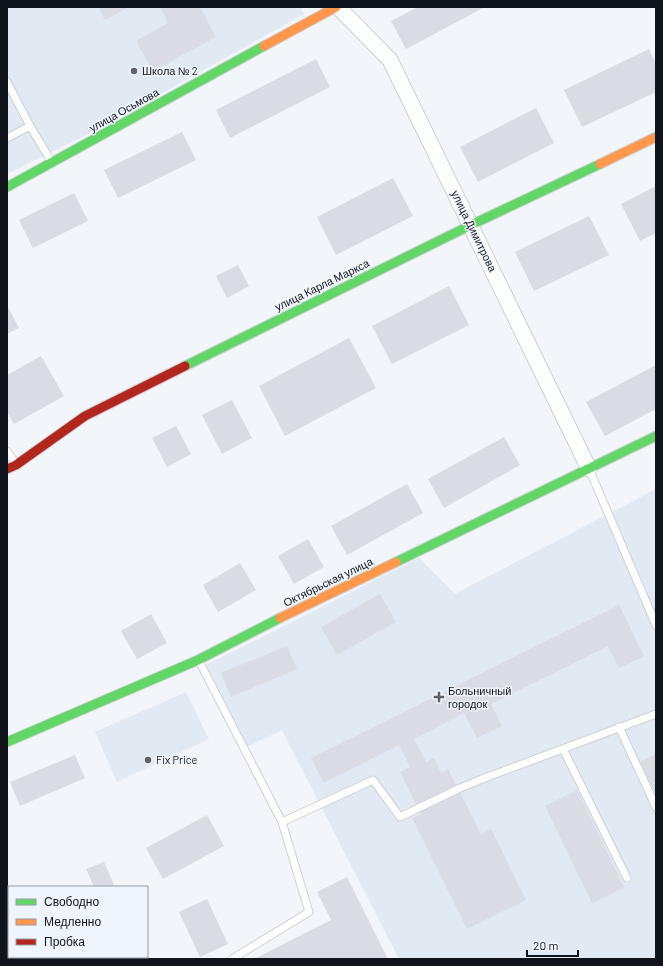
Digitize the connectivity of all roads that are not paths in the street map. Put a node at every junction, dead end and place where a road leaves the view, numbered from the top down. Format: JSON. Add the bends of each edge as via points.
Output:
{"nodes":[{"id":1,"x":337,"y":7,"type":"edge"},
{"id":2,"x":7,"y":82,"type":"edge"},
{"id":3,"x":30,"y":126,"type":"junction"},
{"id":4,"x":656,"y":137,"type":"edge"},
{"id":5,"x":7,"y":138,"type":"edge"},
{"id":6,"x":52,"y":163,"type":"junction"},
{"id":7,"x":7,"y":188,"type":"edge"},
{"id":8,"x":471,"y":225,"type":"junction"},
{"id":9,"x":656,"y":436,"type":"edge"},
{"id":10,"x":7,"y":451,"type":"edge"},
{"id":11,"x":16,"y":464,"type":"junction"},
{"id":12,"x":7,"y":469,"type":"edge"},
{"id":13,"x":589,"y":469,"type":"junction"},
{"id":14,"x":656,"y":625,"type":"edge"},
{"id":15,"x":198,"y":660,"type":"junction"},
{"id":16,"x":656,"y":714,"type":"edge"},
{"id":17,"x":619,"y":727,"type":"junction"},
{"id":18,"x":7,"y":742,"type":"edge"},
{"id":19,"x":563,"y":749,"type":"junction"},
{"id":20,"x":656,"y":807,"type":"edge"},
{"id":21,"x":282,"y":822,"type":"junction"},
{"id":22,"x":627,"y":878,"type":"dead end"},
{"id":23,"x":232,"y":959,"type":"edge"}],
"edges":[{"from":1,"to":6,"type":"street","name":"улица Осьмова"},
{"from":1,"to":8,"type":"street","name":"улица Димитрова","via":[[390,60]]},
{"from":2,"to":3,"type":"lane"},
{"from":3,"to":5,"type":"lane"},
{"from":3,"to":6,"type":"lane"},
{"from":4,"to":8,"type":"street","name":"улица Карла Маркса"},
{"from":6,"to":7,"type":"street","name":"улица Осьмова"},
{"from":8,"to":11,"type":"street","name":"улица Карла Маркса","via":[[85,416]]},
{"from":8,"to":13,"type":"street","name":"улица Димитрова"},
{"from":9,"to":13,"type":"street","name":"Октябрьская улица"},
{"from":10,"to":11,"type":"lane"},
{"from":11,"to":12,"type":"street","name":"улица Карла Маркса"},
{"from":13,"to":14,"type":"lane"},
{"from":13,"to":15,"type":"street","name":"Октябрьская улица"},
{"from":15,"to":18,"type":"street","name":"Октябрьская улица"},
{"from":15,"to":21,"type":"lane"},
{"from":16,"to":17,"type":"lane"},
{"from":17,"to":19,"type":"lane"},
{"from":17,"to":20,"type":"lane"},
{"from":19,"to":21,"type":"lane","via":[[464,786],[400,817],[373,780]]},
{"from":19,"to":22,"type":"lane"},
{"from":21,"to":23,"type":"lane","via":[[309,912]]}]}
